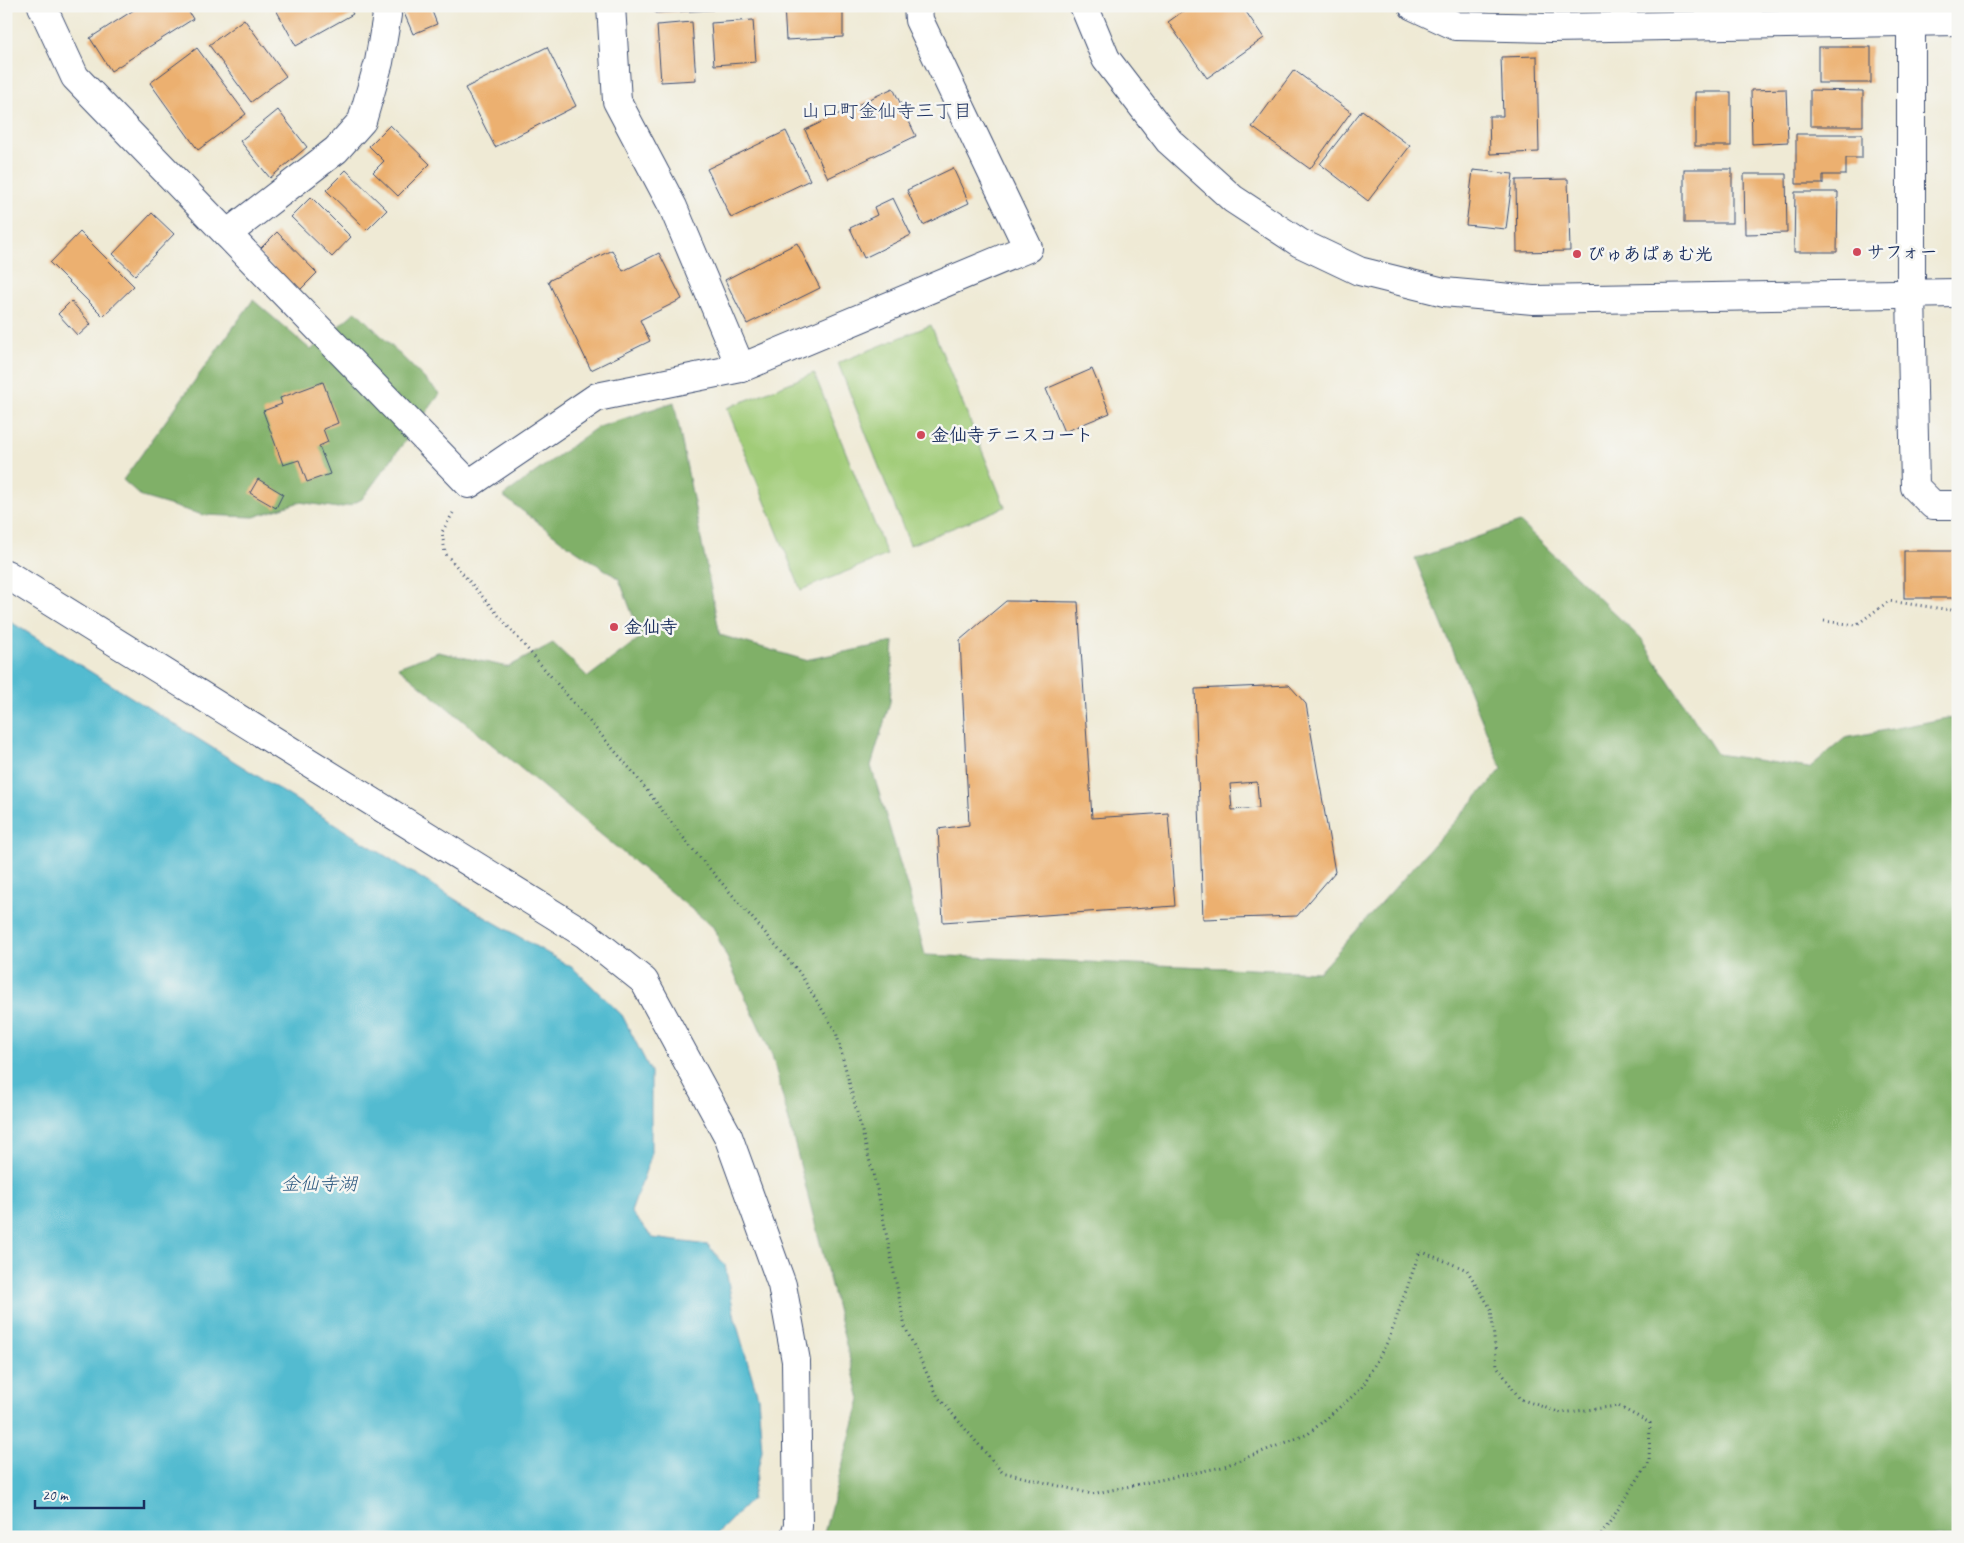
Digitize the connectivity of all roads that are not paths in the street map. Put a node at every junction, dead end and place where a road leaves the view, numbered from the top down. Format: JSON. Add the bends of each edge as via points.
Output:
{"nodes":[{"id":1,"x":42,"y":6,"type":"edge"},
{"id":2,"x":384,"y":6,"type":"edge"},
{"id":3,"x":610,"y":6,"type":"edge"},
{"id":4,"x":918,"y":6,"type":"edge"},
{"id":5,"x":1084,"y":6,"type":"edge"},
{"id":6,"x":1413,"y":6,"type":"edge"},
{"id":7,"x":1911,"y":21,"type":"junction"},
{"id":8,"x":1958,"y":21,"type":"edge"},
{"id":9,"x":227,"y":234,"type":"junction"},
{"id":10,"x":1910,"y":293,"type":"junction"},
{"id":11,"x":1958,"y":293,"type":"edge"},
{"id":12,"x":740,"y":368,"type":"junction"},
{"id":13,"x":1958,"y":505,"type":"edge"},
{"id":14,"x":6,"y":574,"type":"edge"},
{"id":15,"x":794,"y":1537,"type":"edge"}],
"edges":[{"from":1,"to":9,"type":"street","via":[[76,77]]},
{"from":2,"to":9,"type":"street","via":[[387,15],[379,62],[362,121],[336,150]]},
{"from":3,"to":12,"type":"street","via":[[617,101],[673,206]]},
{"from":4,"to":12,"type":"street","via":[[919,20],[1028,248]]},
{"from":5,"to":10,"type":"street","via":[[1106,59],[1169,140],[1232,199],[1300,243],[1359,270],[1444,292],[1533,300]]},
{"from":6,"to":7,"type":"street","via":[[1456,26],[1551,28]]},
{"from":7,"to":8,"type":"street"},
{"from":7,"to":10,"type":"street"},
{"from":9,"to":12,"type":"street","via":[[469,484],[597,397]]},
{"from":10,"to":11,"type":"street"},
{"from":10,"to":13,"type":"street","via":[[1915,487],[1933,505]]},
{"from":14,"to":15,"type":"street","via":[[585,934],[644,982],[728,1136],[782,1285],[796,1361],[798,1527]]}]}
